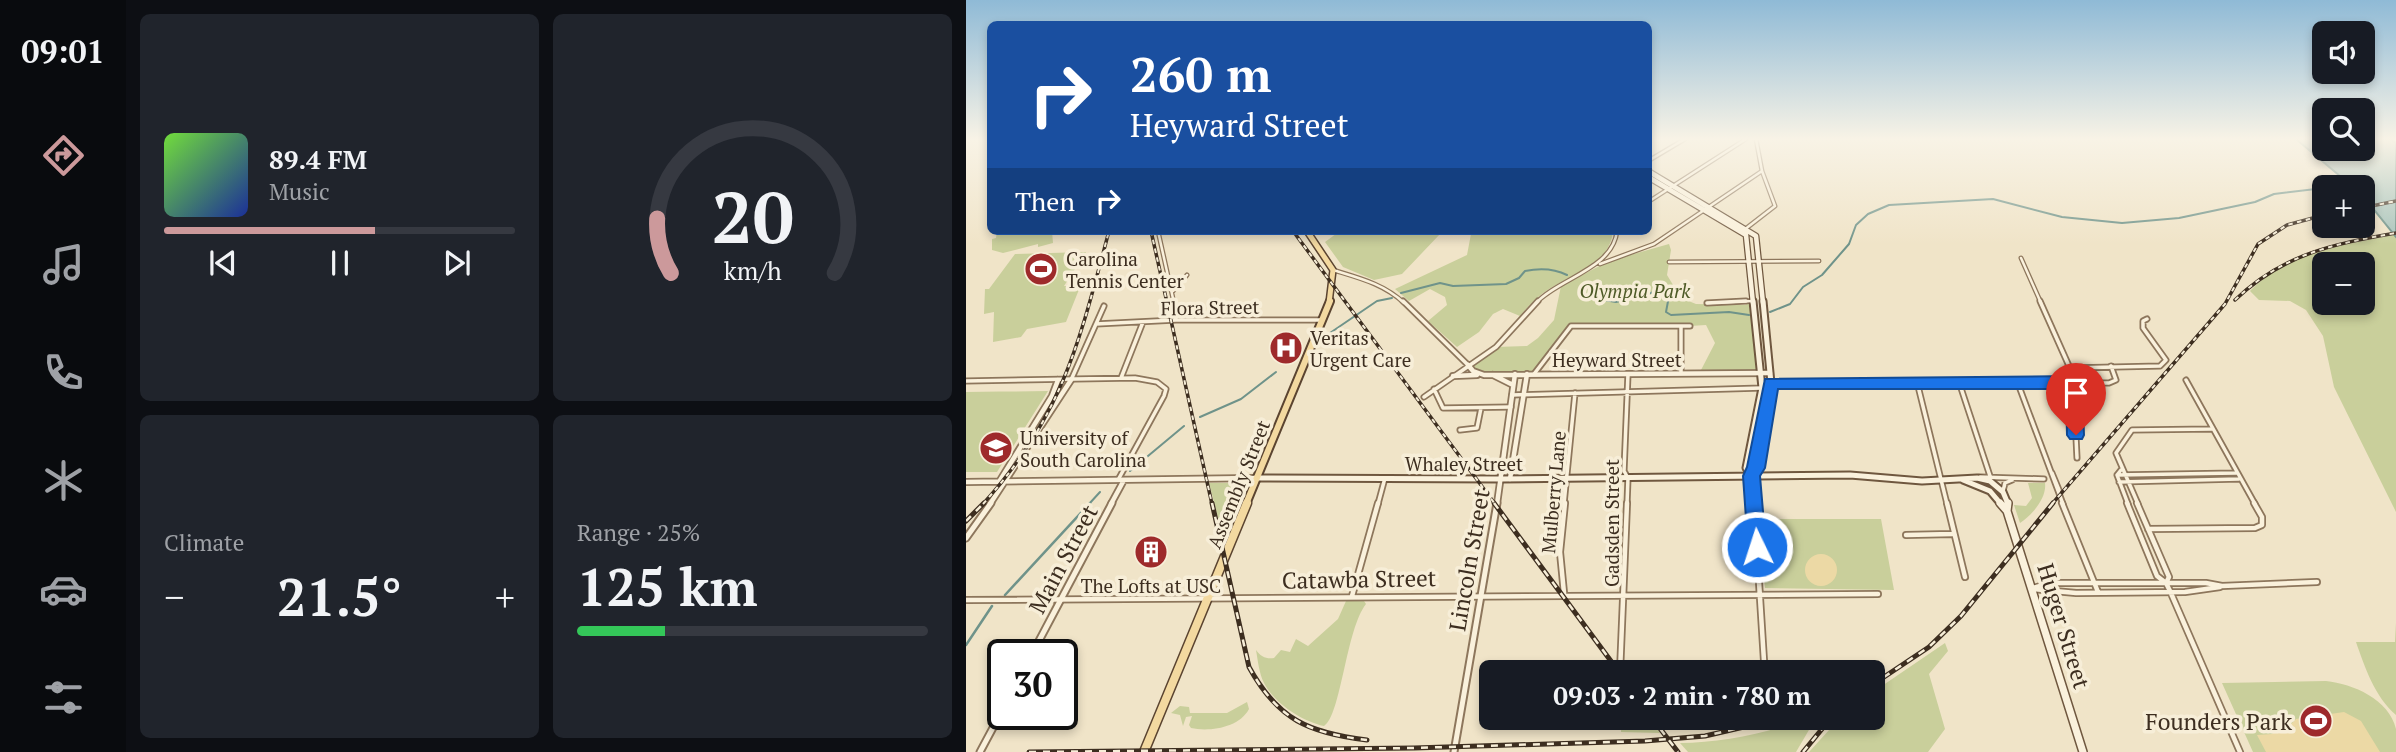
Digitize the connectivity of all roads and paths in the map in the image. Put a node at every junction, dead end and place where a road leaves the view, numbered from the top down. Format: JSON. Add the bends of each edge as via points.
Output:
{"nodes":[{"id":1,"x":1693,"y":174,"type":"edge"},
{"id":2,"x":1757,"y":174,"type":"edge"},
{"id":3,"x":1763,"y":174,"type":"edge"},
{"id":4,"x":1652,"y":175,"type":"edge"},
{"id":5,"x":1652,"y":179,"type":"edge"},
{"id":6,"x":1672,"y":188,"type":"junction"},
{"id":7,"x":1652,"y":200,"type":"edge"},
{"id":8,"x":1707,"y":208,"type":"junction"},
{"id":9,"x":1745,"y":230,"type":"junction"},
{"id":10,"x":1159,"y":235,"type":"edge"},
{"id":11,"x":1310,"y":235,"type":"edge"},
{"id":12,"x":1616,"y":235,"type":"edge"},
{"id":13,"x":2021,"y":258,"type":"dead end"},
{"id":14,"x":1750,"y":261,"type":"junction"},
{"id":15,"x":1758,"y":261,"type":"junction"},
{"id":16,"x":1819,"y":261,"type":"dead end"},
{"id":17,"x":1670,"y":262,"type":"dead end"},
{"id":18,"x":1595,"y":266,"type":"junction"},
{"id":19,"x":1333,"y":270,"type":"junction"},
{"id":20,"x":1187,"y":275,"type":"dead end"},
{"id":21,"x":1172,"y":292,"type":"junction"},
{"id":22,"x":1753,"y":301,"type":"junction"},
{"id":23,"x":1707,"y":303,"type":"dead end"},
{"id":24,"x":1104,"y":306,"type":"dead end"},
{"id":25,"x":2147,"y":319,"type":"dead end"},
{"id":26,"x":1175,"y":320,"type":"junction"},
{"id":27,"x":1324,"y":320,"type":"junction"},
{"id":28,"x":1143,"y":322,"type":"junction"},
{"id":29,"x":1096,"y":324,"type":"junction"},
{"id":30,"x":1690,"y":326,"type":"dead end"},
{"id":31,"x":1681,"y":327,"type":"junction"},
{"id":32,"x":1468,"y":366,"type":"junction"},
{"id":33,"x":2111,"y":366,"type":"junction"},
{"id":34,"x":2070,"y":368,"type":"junction"},
{"id":35,"x":1761,"y":372,"type":"junction"},
{"id":36,"x":1681,"y":373,"type":"junction"},
{"id":37,"x":1770,"y":373,"type":"junction"},
{"id":38,"x":1492,"y":374,"type":"junction"},
{"id":39,"x":1515,"y":374,"type":"junction"},
{"id":40,"x":1530,"y":374,"type":"junction"},
{"id":41,"x":1628,"y":374,"type":"junction"},
{"id":42,"x":1484,"y":375,"type":"junction"},
{"id":43,"x":1453,"y":376,"type":"junction"},
{"id":44,"x":1121,"y":378,"type":"junction"},
{"id":45,"x":1058,"y":380,"type":"junction"},
{"id":46,"x":1071,"y":380,"type":"junction"},
{"id":47,"x":2186,"y":380,"type":"dead end"},
{"id":48,"x":966,"y":381,"type":"edge"},
{"id":49,"x":2018,"y":381,"type":"junction"},
{"id":50,"x":1917,"y":382,"type":"junction"},
{"id":51,"x":1959,"y":382,"type":"junction"},
{"id":52,"x":2074,"y":382,"type":"junction"},
{"id":53,"x":1514,"y":386,"type":"junction"},
{"id":54,"x":1762,"y":386,"type":"junction"},
{"id":55,"x":1771,"y":386,"type":"junction"},
{"id":56,"x":1434,"y":389,"type":"junction"},
{"id":57,"x":1628,"y":391,"type":"junction"},
{"id":58,"x":1575,"y":393,"type":"junction"},
{"id":59,"x":1512,"y":395,"type":"junction"},
{"id":60,"x":1525,"y":395,"type":"junction"},
{"id":61,"x":1424,"y":397,"type":"dead end"},
{"id":62,"x":1511,"y":407,"type":"junction"},
{"id":63,"x":1481,"y":408,"type":"junction"},
{"id":64,"x":1460,"y":429,"type":"dead end"},
{"id":65,"x":2212,"y":429,"type":"junction"},
{"id":66,"x":2077,"y":458,"type":"dead end"},
{"id":67,"x":2123,"y":473,"type":"junction"},
{"id":68,"x":2236,"y":473,"type":"junction"},
{"id":69,"x":1752,"y":476,"type":"junction"},
{"id":70,"x":1990,"y":476,"type":"junction"},
{"id":71,"x":1256,"y":478,"type":"junction"},
{"id":72,"x":1385,"y":478,"type":"junction"},
{"id":73,"x":1628,"y":478,"type":"junction"},
{"id":74,"x":1977,"y":478,"type":"junction"},
{"id":75,"x":2004,"y":478,"type":"junction"},
{"id":76,"x":1501,"y":479,"type":"junction"},
{"id":77,"x":1510,"y":479,"type":"junction"},
{"id":78,"x":1568,"y":479,"type":"junction"},
{"id":79,"x":2044,"y":479,"type":"dead end"},
{"id":80,"x":2239,"y":479,"type":"junction"},
{"id":81,"x":1121,"y":480,"type":"junction"},
{"id":82,"x":1963,"y":480,"type":"junction"},
{"id":83,"x":2012,"y":480,"type":"junction"},
{"id":84,"x":1940,"y":481,"type":"junction"},
{"id":85,"x":966,"y":482,"type":"edge"},
{"id":86,"x":999,"y":482,"type":"junction"},
{"id":87,"x":1007,"y":482,"type":"junction"},
{"id":88,"x":2119,"y":482,"type":"junction"},
{"id":89,"x":2128,"y":483,"type":"junction"},
{"id":90,"x":1996,"y":485,"type":"junction"},
{"id":91,"x":2003,"y":492,"type":"junction"},
{"id":92,"x":1995,"y":497,"type":"junction"},
{"id":93,"x":2007,"y":511,"type":"junction"},
{"id":94,"x":2148,"y":529,"type":"junction"},
{"id":95,"x":1953,"y":534,"type":"junction"},
{"id":96,"x":1906,"y":535,"type":"dead end"},
{"id":97,"x":966,"y":538,"type":"edge"},
{"id":98,"x":1965,"y":578,"type":"dead end"},
{"id":99,"x":2317,"y":582,"type":"dead end"},
{"id":100,"x":2094,"y":583,"type":"junction"},
{"id":101,"x":2166,"y":583,"type":"junction"},
{"id":102,"x":2222,"y":586,"type":"junction"},
{"id":103,"x":2032,"y":589,"type":"junction"},
{"id":104,"x":2170,"y":591,"type":"junction"},
{"id":105,"x":2098,"y":592,"type":"junction"},
{"id":106,"x":1761,"y":593,"type":"junction"},
{"id":107,"x":1564,"y":594,"type":"junction"},
{"id":108,"x":1625,"y":594,"type":"junction"},
{"id":109,"x":1878,"y":594,"type":"dead end"},
{"id":110,"x":1480,"y":595,"type":"junction"},
{"id":111,"x":1352,"y":596,"type":"junction"},
{"id":112,"x":1061,"y":599,"type":"junction"},
{"id":113,"x":966,"y":600,"type":"edge"},
{"id":114,"x":1206,"y":600,"type":"junction"},
{"id":115,"x":1040,"y":639,"type":"edge"},
{"id":116,"x":1621,"y":660,"type":"edge"},
{"id":117,"x":1764,"y":660,"type":"edge"},
{"id":118,"x":992,"y":730,"type":"edge"},
{"id":119,"x":980,"y":752,"type":"edge"},
{"id":120,"x":1144,"y":752,"type":"edge"},
{"id":121,"x":1454,"y":752,"type":"edge"},
{"id":122,"x":2083,"y":752,"type":"edge"},
{"id":123,"x":2240,"y":752,"type":"edge"}],
"edges":[{"from":1,"to":6,"type":"street"},
{"from":2,"to":8,"type":"street"},
{"from":3,"to":9,"type":"street","via":[[1775,206]]},
{"from":4,"to":6,"type":"main road"},
{"from":5,"to":6,"type":"main road"},
{"from":6,"to":7,"type":"street"},
{"from":6,"to":8,"type":"main road"},
{"from":8,"to":9,"type":"main road"},
{"from":8,"to":18,"type":"street","via":[[1654,244]]},
{"from":9,"to":14,"type":"main road"},
{"from":9,"to":15,"type":"main road","via":[[1756,236]]},
{"from":10,"to":21,"type":"street"},
{"from":11,"to":19,"type":"main road"},
{"from":12,"to":18,"type":"street","via":[[1611,250]]},
{"from":13,"to":34,"type":"street"},
{"from":14,"to":15,"type":"street"},
{"from":14,"to":17,"type":"street"},
{"from":14,"to":22,"type":"main road"},
{"from":15,"to":16,"type":"street"},
{"from":15,"to":37,"type":"main road"},
{"from":18,"to":32,"type":"street","via":[[1542,297],[1496,346]]},
{"from":19,"to":27,"type":"main road","name":"Assembly Street"},
{"from":19,"to":32,"type":"street","via":[[1394,293]]},
{"from":20,"to":21,"type":"street"},
{"from":21,"to":26,"type":"street"},
{"from":22,"to":23,"type":"street"},
{"from":22,"to":35,"type":"main road"},
{"from":24,"to":29,"type":"street"},
{"from":25,"to":33,"type":"street","via":[[2143,328],[2165,357],[2164,363]]},
{"from":26,"to":27,"type":"street","name":"Flora Street"},
{"from":26,"to":28,"type":"street","name":"Flora Street"},
{"from":27,"to":71,"type":"main road","name":"Assembly Street"},
{"from":28,"to":29,"type":"street","name":"Flora Street"},
{"from":28,"to":44,"type":"street"},
{"from":29,"to":46,"type":"street"},
{"from":30,"to":31,"type":"street"},
{"from":31,"to":36,"type":"street"},
{"from":31,"to":40,"type":"street","via":[[1571,326]]},
{"from":32,"to":42,"type":"street"},
{"from":32,"to":43,"type":"street"},
{"from":33,"to":34,"type":"street"},
{"from":33,"to":52,"type":"street","name":"Heyward Street","via":[[2114,382]]},
{"from":34,"to":52,"type":"street"},
{"from":35,"to":36,"type":"street","name":"Heyward Street"},
{"from":35,"to":37,"type":"street","name":"Heyward Street"},
{"from":35,"to":54,"type":"main road"},
{"from":36,"to":41,"type":"street","name":"Heyward Street"},
{"from":37,"to":55,"type":"main road"},
{"from":38,"to":39,"type":"street","name":"Heyward Street"},
{"from":38,"to":42,"type":"street","name":"Heyward Street"},
{"from":38,"to":53,"type":"street"},
{"from":39,"to":40,"type":"street","name":"Heyward Street"},
{"from":39,"to":53,"type":"street","name":"Lincoln Street"},
{"from":40,"to":41,"type":"street","name":"Heyward Street"},
{"from":40,"to":60,"type":"street","name":"Lincoln Street"},
{"from":41,"to":57,"type":"street","name":"Gadsden Street"},
{"from":42,"to":43,"type":"street","name":"Heyward Street"},
{"from":43,"to":56,"type":"street"},
{"from":44,"to":46,"type":"street"},
{"from":44,"to":81,"type":"street","name":"Main Street","via":[[1146,379],[1166,389]]},
{"from":45,"to":46,"type":"street"},
{"from":45,"to":48,"type":"street"},
{"from":45,"to":86,"type":"street"},
{"from":46,"to":87,"type":"street"},
{"from":47,"to":65,"type":"street"},
{"from":49,"to":51,"type":"street","name":"Heyward Street"},
{"from":49,"to":52,"type":"street","name":"Heyward Street"},
{"from":49,"to":100,"type":"street"},
{"from":50,"to":51,"type":"street","name":"Heyward Street"},
{"from":50,"to":55,"type":"street","name":"Heyward Street"},
{"from":50,"to":84,"type":"street"},
{"from":51,"to":70,"type":"street"},
{"from":52,"to":66,"type":"street"},
{"from":53,"to":59,"type":"street","name":"Lincoln Street"},
{"from":54,"to":55,"type":"street","name":"Heyward Street"},
{"from":54,"to":57,"type":"street","name":"Heyward Street"},
{"from":54,"to":69,"type":"main road","via":[[1746,468]]},
{"from":55,"to":69,"type":"main road"},
{"from":56,"to":61,"type":"street"},
{"from":56,"to":63,"type":"street","via":[[1443,408]]},
{"from":57,"to":58,"type":"street","name":"Heyward Street"},
{"from":57,"to":73,"type":"street","name":"Gadsden Street","via":[[1624,471]]},
{"from":58,"to":60,"type":"street","name":"Heyward Street"},
{"from":58,"to":78,"type":"street","name":"Mulberry Lane"},
{"from":59,"to":60,"type":"street","name":"Heyward Street"},
{"from":59,"to":62,"type":"street","name":"Lincoln Street"},
{"from":60,"to":77,"type":"street","name":"Lincoln Street"},
{"from":62,"to":63,"type":"street"},
{"from":62,"to":76,"type":"street","name":"Lincoln Street"},
{"from":63,"to":64,"type":"street","via":[[1477,428]]},
{"from":65,"to":67,"type":"street","via":[[2132,430],[2116,453]]},
{"from":65,"to":68,"type":"street"},
{"from":67,"to":68,"type":"street"},
{"from":67,"to":88,"type":"street","via":[[2117,475]]},
{"from":67,"to":89,"type":"street"},
{"from":68,"to":80,"type":"street"},
{"from":69,"to":73,"type":"main road","name":"Whaley Street"},
{"from":69,"to":84,"type":"main road","name":"Whaley Street","via":[[1850,475]]},
{"from":69,"to":106,"type":"street"},
{"from":70,"to":74,"type":"street","name":"Whaley Street"},
{"from":70,"to":75,"type":"street","name":"Whaley Street"},
{"from":71,"to":72,"type":"main road","name":"Whaley Street"},
{"from":71,"to":81,"type":"street","name":"Whaley Street"},
{"from":71,"to":114,"type":"main road","name":"Assembly Street"},
{"from":72,"to":76,"type":"main road","name":"Whaley Street"},
{"from":72,"to":111,"type":"street"},
{"from":73,"to":78,"type":"main road","name":"Whaley Street"},
{"from":73,"to":108,"type":"street","name":"Gadsden Street"},
{"from":74,"to":82,"type":"main road","name":"Whaley Street"},
{"from":74,"to":90,"type":"main road","name":"Whaley Street"},
{"from":75,"to":83,"type":"street","name":"Whaley Street"},
{"from":75,"to":90,"type":"street"},
{"from":76,"to":77,"type":"main road","name":"Whaley Street"},
{"from":76,"to":110,"type":"street","name":"Lincoln Street"},
{"from":77,"to":78,"type":"main road","name":"Whaley Street"},
{"from":78,"to":107,"type":"street","name":"Mulberry Lane","via":[[1560,552]]},
{"from":79,"to":83,"type":"street","name":"Whaley Street"},
{"from":80,"to":89,"type":"street"},
{"from":80,"to":94,"type":"street","via":[[2262,517],[2262,525]]},
{"from":81,"to":87,"type":"street","name":"Whaley Street"},
{"from":81,"to":112,"type":"street","name":"Main Street"},
{"from":82,"to":84,"type":"main road","name":"Whaley Street"},
{"from":82,"to":92,"type":"main road","name":"Whaley Street","via":[[1985,487]]},
{"from":83,"to":91,"type":"street","via":[[2005,483]]},
{"from":84,"to":95,"type":"street"},
{"from":85,"to":86,"type":"street","name":"Whaley Street"},
{"from":86,"to":87,"type":"street","name":"Whaley Street"},
{"from":87,"to":97,"type":"street"},
{"from":88,"to":89,"type":"street"},
{"from":88,"to":101,"type":"street","via":[[2157,576]]},
{"from":89,"to":94,"type":"street"},
{"from":90,"to":91,"type":"main road","name":"Whaley Street"},
{"from":90,"to":92,"type":"street"},
{"from":91,"to":93,"type":"main road"},
{"from":92,"to":93,"type":"main road","name":"Whaley Street"},
{"from":93,"to":103,"type":"main road","name":"Huger Street"},
{"from":94,"to":101,"type":"street","via":[[2169,577]]},
{"from":95,"to":96,"type":"street"},
{"from":95,"to":98,"type":"street"},
{"from":99,"to":102,"type":"street"},
{"from":100,"to":101,"type":"street"},
{"from":100,"to":103,"type":"street","via":[[2051,583]]},
{"from":100,"to":105,"type":"street"},
{"from":101,"to":102,"type":"street"},
{"from":101,"to":104,"type":"street"},
{"from":102,"to":104,"type":"street","via":[[2209,591]]},
{"from":103,"to":105,"type":"street"},
{"from":103,"to":122,"type":"main road","name":"Huger Street"},
{"from":104,"to":105,"type":"street"},
{"from":104,"to":123,"type":"street"},
{"from":106,"to":108,"type":"street","name":"Catawba Street"},
{"from":106,"to":109,"type":"street","name":"Catawba Street"},
{"from":106,"to":117,"type":"street"},
{"from":107,"to":108,"type":"street","name":"Catawba Street"},
{"from":107,"to":110,"type":"street","name":"Catawba Street"},
{"from":108,"to":116,"type":"street","name":"Gadsden Street"},
{"from":110,"to":111,"type":"street","name":"Catawba Street"},
{"from":110,"to":121,"type":"street","name":"Lincoln Street"},
{"from":111,"to":114,"type":"street","name":"Catawba Street"},
{"from":112,"to":113,"type":"street","name":"Catawba Street"},
{"from":112,"to":114,"type":"street","name":"Catawba Street"},
{"from":112,"to":115,"type":"street","name":"Main Street"},
{"from":114,"to":120,"type":"main road","name":"Assembly Street"},
{"from":118,"to":119,"type":"street"}]}
